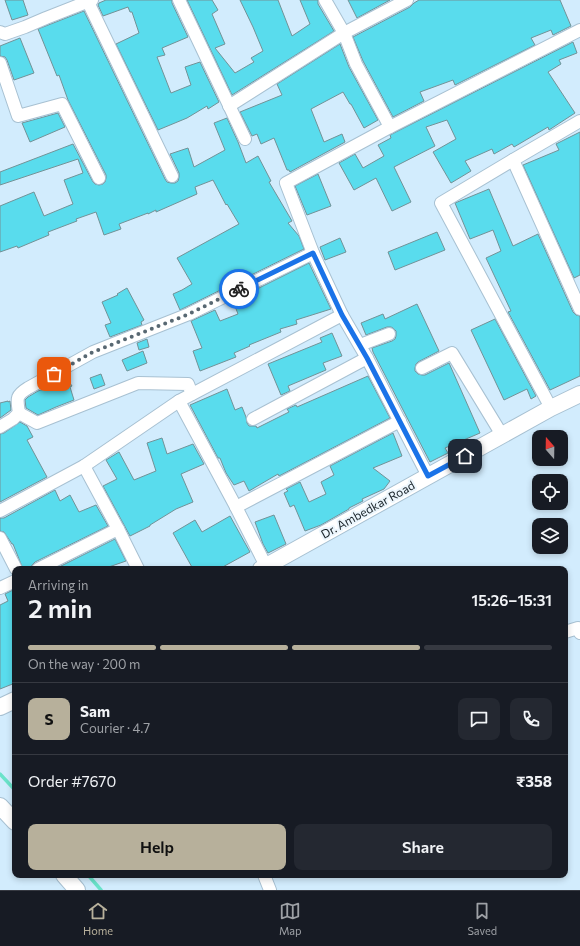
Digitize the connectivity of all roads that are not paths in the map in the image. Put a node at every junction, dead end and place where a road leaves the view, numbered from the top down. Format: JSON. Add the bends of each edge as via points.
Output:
{"nodes":[{"id":1,"x":179,"y":0,"type":"edge"},
{"id":2,"x":325,"y":0,"type":"edge"},
{"id":3,"x":407,"y":0,"type":"edge"},
{"id":4,"x":90,"y":1,"type":"edge"},
{"id":5,"x":580,"y":30,"type":"edge"},
{"id":6,"x":0,"y":32,"type":"edge"},
{"id":7,"x":344,"y":33,"type":"junction"},
{"id":8,"x":0,"y":63,"type":"edge"},
{"id":9,"x":230,"y":106,"type":"junction"},
{"id":10,"x":580,"y":121,"type":"edge"},
{"id":11,"x":390,"y":127,"type":"junction"},
{"id":12,"x":246,"y":139,"type":"dead end"},
{"id":13,"x":513,"y":160,"type":"junction"},
{"id":14,"x":172,"y":176,"type":"dead end"},
{"id":15,"x":99,"y":178,"type":"dead end"},
{"id":16,"x":313,"y":253,"type":"junction"},
{"id":17,"x":580,"y":309,"type":"edge"},
{"id":18,"x":342,"y":315,"type":"junction"},
{"id":19,"x":389,"y":334,"type":"dead end"},
{"id":20,"x":360,"y":345,"type":"junction"},
{"id":21,"x":367,"y":358,"type":"junction"},
{"id":22,"x":422,"y":368,"type":"dead end"},
{"id":23,"x":192,"y":394,"type":"junction"},
{"id":24,"x":580,"y":394,"type":"edge"},
{"id":25,"x":179,"y":401,"type":"junction"},
{"id":26,"x":551,"y":408,"type":"junction"},
{"id":27,"x":19,"y":413,"type":"junction"},
{"id":28,"x":253,"y":419,"type":"dead end"},
{"id":29,"x":400,"y":421,"type":"junction"},
{"id":30,"x":0,"y":427,"type":"edge"},
{"id":31,"x":502,"y":435,"type":"junction"},
{"id":32,"x":84,"y":466,"type":"junction"},
{"id":33,"x":428,"y":476,"type":"junction"},
{"id":34,"x":236,"y":507,"type":"junction"},
{"id":35,"x":0,"y":511,"type":"edge"},
{"id":36,"x":118,"y":529,"type":"junction"},
{"id":37,"x":0,"y":538,"type":"edge"},
{"id":38,"x":14,"y":566,"type":"edge"},
{"id":39,"x":44,"y":566,"type":"edge"},
{"id":40,"x":136,"y":566,"type":"edge"},
{"id":41,"x":263,"y":566,"type":"edge"},
{"id":42,"x":268,"y":566,"type":"edge"},
{"id":43,"x":12,"y":582,"type":"edge"},
{"id":44,"x":0,"y":588,"type":"edge"},
{"id":45,"x":568,"y":631,"type":"edge"},
{"id":46,"x":580,"y":633,"type":"edge"},
{"id":47,"x":12,"y":702,"type":"edge"},
{"id":48,"x":0,"y":708,"type":"edge"},
{"id":49,"x":0,"y":806,"type":"edge"},
{"id":50,"x":12,"y":819,"type":"edge"},
{"id":51,"x":67,"y":878,"type":"edge"},
{"id":52,"x":265,"y":878,"type":"edge"},
{"id":53,"x":77,"y":890,"type":"edge"},
{"id":54,"x":270,"y":890,"type":"edge"}],
"edges":[{"from":1,"to":9,"type":"street"},
{"from":2,"to":7,"type":"street"},
{"from":3,"to":7,"type":"street"},
{"from":4,"to":6,"type":"street","via":[[25,28],[5,34]]},
{"from":4,"to":14,"type":"street"},
{"from":5,"to":11,"type":"street"},
{"from":7,"to":9,"type":"street"},
{"from":7,"to":11,"type":"street","via":[[356,64]]},
{"from":8,"to":15,"type":"street","via":[[18,116],[62,104]]},
{"from":9,"to":12,"type":"street"},
{"from":10,"to":13,"type":"street"},
{"from":11,"to":16,"type":"street","via":[[286,183]]},
{"from":13,"to":17,"type":"street"},
{"from":13,"to":26,"type":"street","via":[[441,203]]},
{"from":16,"to":18,"type":"street"},
{"from":16,"to":27,"type":"street","via":[[189,314],[93,352],[20,393],[17,399]]},
{"from":18,"to":20,"type":"street"},
{"from":18,"to":23,"type":"street"},
{"from":19,"to":20,"type":"street"},
{"from":20,"to":21,"type":"street"},
{"from":21,"to":28,"type":"street"},
{"from":21,"to":29,"type":"street"},
{"from":22,"to":31,"type":"street","via":[[452,353]]},
{"from":23,"to":25,"type":"street"},
{"from":23,"to":27,"type":"street","via":[[188,384],[138,383],[37,423]]},
{"from":24,"to":26,"type":"street","name":"Dr. Ambedkar Road"},
{"from":25,"to":32,"type":"street"},
{"from":25,"to":34,"type":"street"},
{"from":26,"to":31,"type":"street","name":"Dr. Ambedkar Road"},
{"from":27,"to":30,"type":"street"},
{"from":29,"to":33,"type":"street"},
{"from":29,"to":34,"type":"street"},
{"from":31,"to":33,"type":"street","name":"Dr. Ambedkar Road"},
{"from":32,"to":35,"type":"street"},
{"from":32,"to":36,"type":"street"},
{"from":33,"to":42,"type":"street","name":"Dr. Ambedkar Road"},
{"from":34,"to":41,"type":"street"},
{"from":36,"to":39,"type":"street"},
{"from":36,"to":40,"type":"street"},
{"from":37,"to":38,"type":"street"},
{"from":43,"to":44,"type":"street"},
{"from":45,"to":46,"type":"street","via":[[578,628]]},
{"from":47,"to":48,"type":"street"},
{"from":49,"to":50,"type":"street"},
{"from":51,"to":53,"type":"street"},
{"from":52,"to":54,"type":"street"}]}
